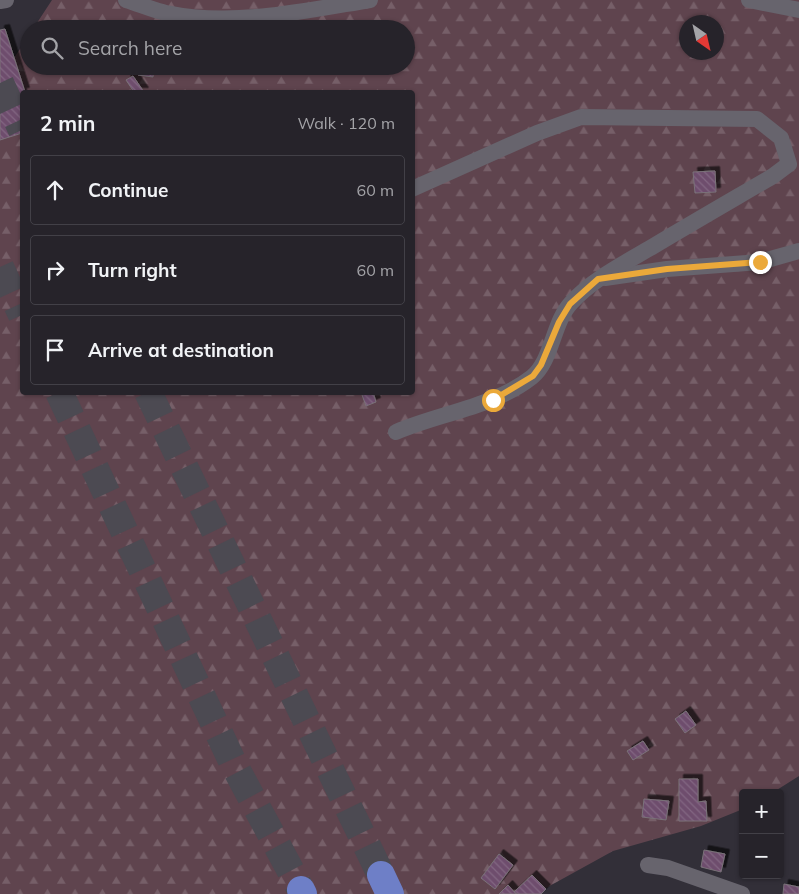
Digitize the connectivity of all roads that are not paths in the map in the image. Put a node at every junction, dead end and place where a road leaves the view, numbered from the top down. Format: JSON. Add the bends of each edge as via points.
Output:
{"nodes":[{"id":1,"x":6,"y":0,"type":"edge"},
{"id":2,"x":126,"y":0,"type":"edge"},
{"id":3,"x":370,"y":0,"type":"edge"},
{"id":4,"x":749,"y":0,"type":"edge"},
{"id":5,"x":0,"y":1,"type":"edge"},
{"id":6,"x":167,"y":6,"type":"edge"},
{"id":7,"x":799,"y":10,"type":"edge"},
{"id":8,"x":415,"y":188,"type":"edge"},
{"id":9,"x":799,"y":251,"type":"edge"},
{"id":10,"x":598,"y":279,"type":"junction"},
{"id":11,"x":396,"y":432,"type":"dead end"},
{"id":12,"x":648,"y":865,"type":"dead end"},
{"id":13,"x":742,"y":894,"type":"edge"}],
"edges":[{"from":1,"to":5,"type":"street"},
{"from":2,"to":6,"type":"street"},
{"from":3,"to":6,"type":"street","via":[[272,16],[195,17]]},
{"from":4,"to":7,"type":"street"},
{"from":8,"to":10,"type":"street","via":[[581,116],[757,119],[781,138],[789,164]]},
{"from":9,"to":10,"type":"street","via":[[760,262],[667,269]]},
{"from":10,"to":11,"type":"street","via":[[570,304],[533,376],[493,400]]},
{"from":12,"to":13,"type":"street","via":[[668,868]]}]}
